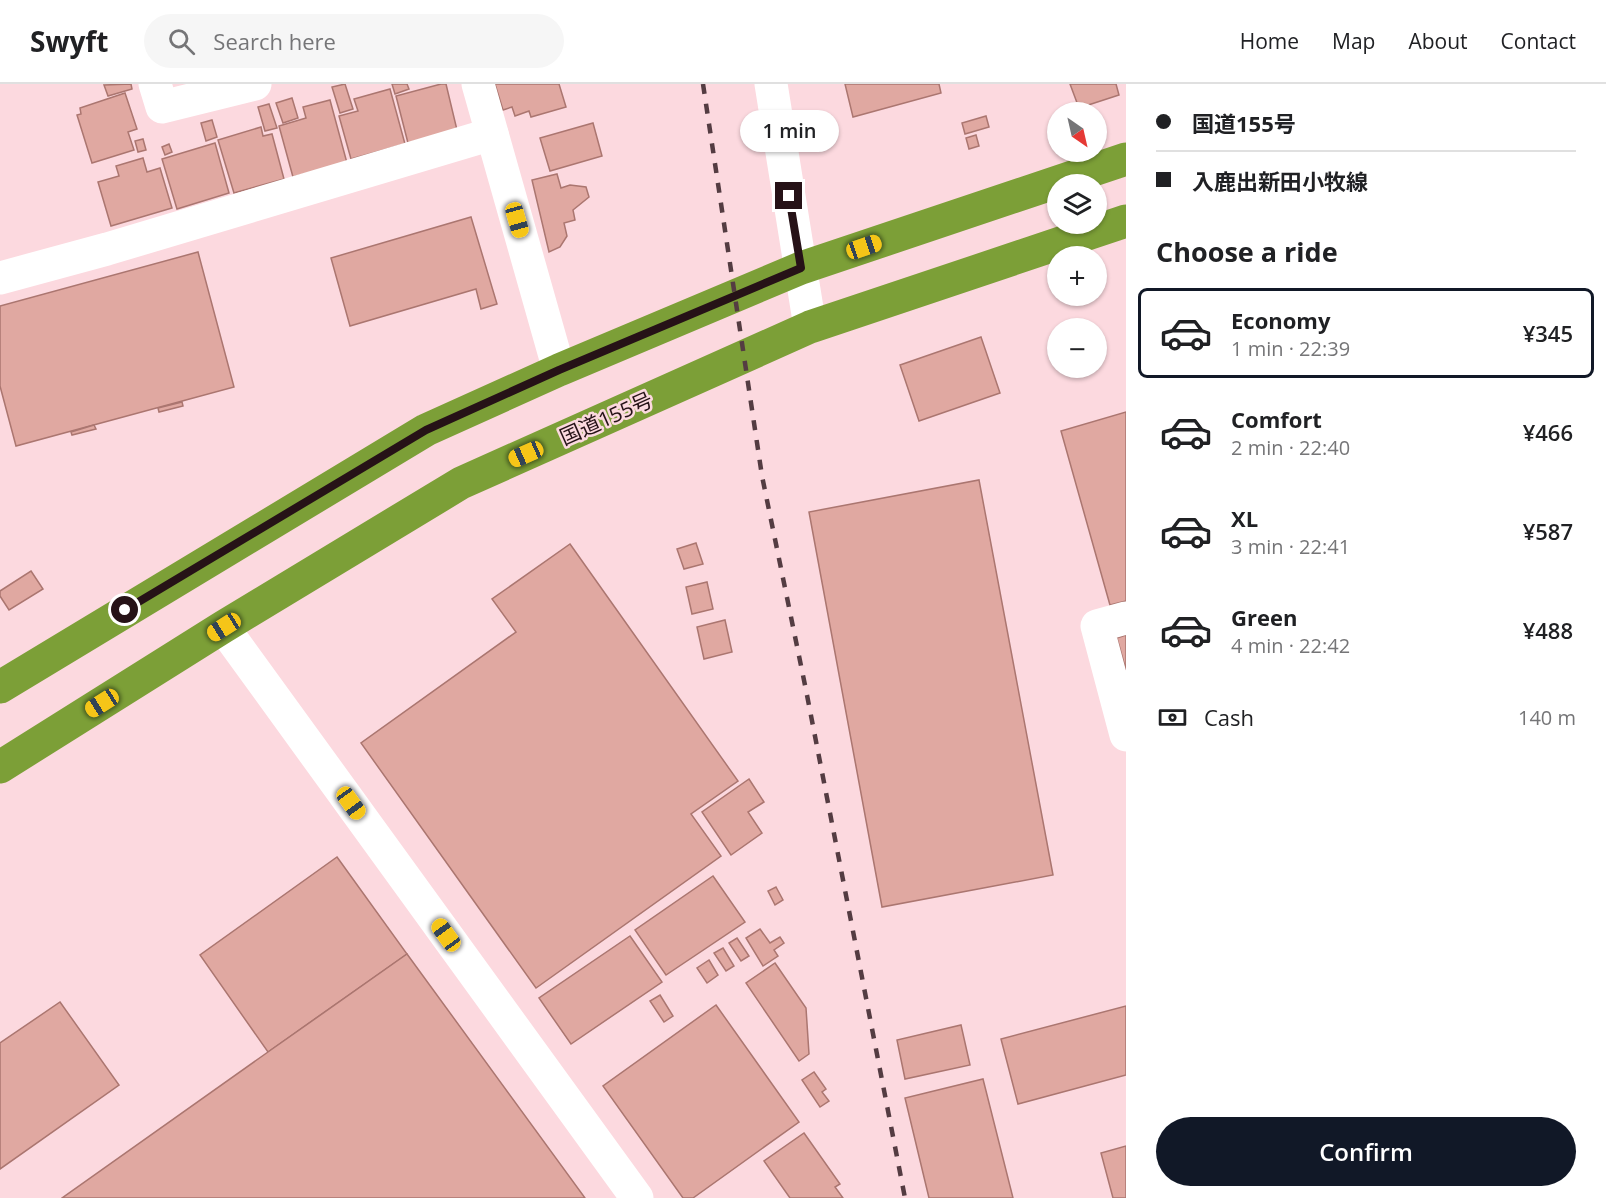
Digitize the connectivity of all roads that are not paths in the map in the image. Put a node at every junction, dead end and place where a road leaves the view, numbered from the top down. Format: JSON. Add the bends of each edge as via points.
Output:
{"nodes":[{"id":1,"x":155,"y":84,"type":"edge"},
{"id":2,"x":255,"y":84,"type":"edge"},
{"id":3,"x":478,"y":84,"type":"edge"},
{"id":4,"x":771,"y":84,"type":"edge"},
{"id":5,"x":492,"y":134,"type":"junction"},
{"id":6,"x":1126,"y":159,"type":"edge"},
{"id":7,"x":1126,"y":221,"type":"edge"},
{"id":8,"x":801,"y":268,"type":"junction"},
{"id":9,"x":0,"y":278,"type":"edge"},
{"id":10,"x":810,"y":327,"type":"junction"},
{"id":11,"x":559,"y":370,"type":"junction"},
{"id":12,"x":1126,"y":618,"type":"edge"},
{"id":13,"x":224,"y":627,"type":"junction"},
{"id":14,"x":0,"y":687,"type":"edge"},
{"id":15,"x":1126,"y":735,"type":"edge"},
{"id":16,"x":0,"y":767,"type":"edge"},
{"id":17,"x":637,"y":1198,"type":"edge"}],
"edges":[{"from":1,"to":2,"type":"street","via":[[162,107]]},
{"from":3,"to":5,"type":"street"},
{"from":4,"to":8,"type":"street"},
{"from":5,"to":9,"type":"street"},
{"from":5,"to":11,"type":"street"},
{"from":6,"to":8,"type":"highway"},
{"from":7,"to":10,"type":"highway","name":"国道155号"},
{"from":8,"to":10,"type":"street"},
{"from":8,"to":11,"type":"highway"},
{"from":10,"to":13,"type":"highway","name":"国道155号","via":[[461,483]]},
{"from":11,"to":14,"type":"highway","via":[[426,430]]},
{"from":12,"to":15,"type":"street","via":[[1097,626]]},
{"from":13,"to":16,"type":"highway","name":"国道155号"},
{"from":13,"to":17,"type":"street"}]}
